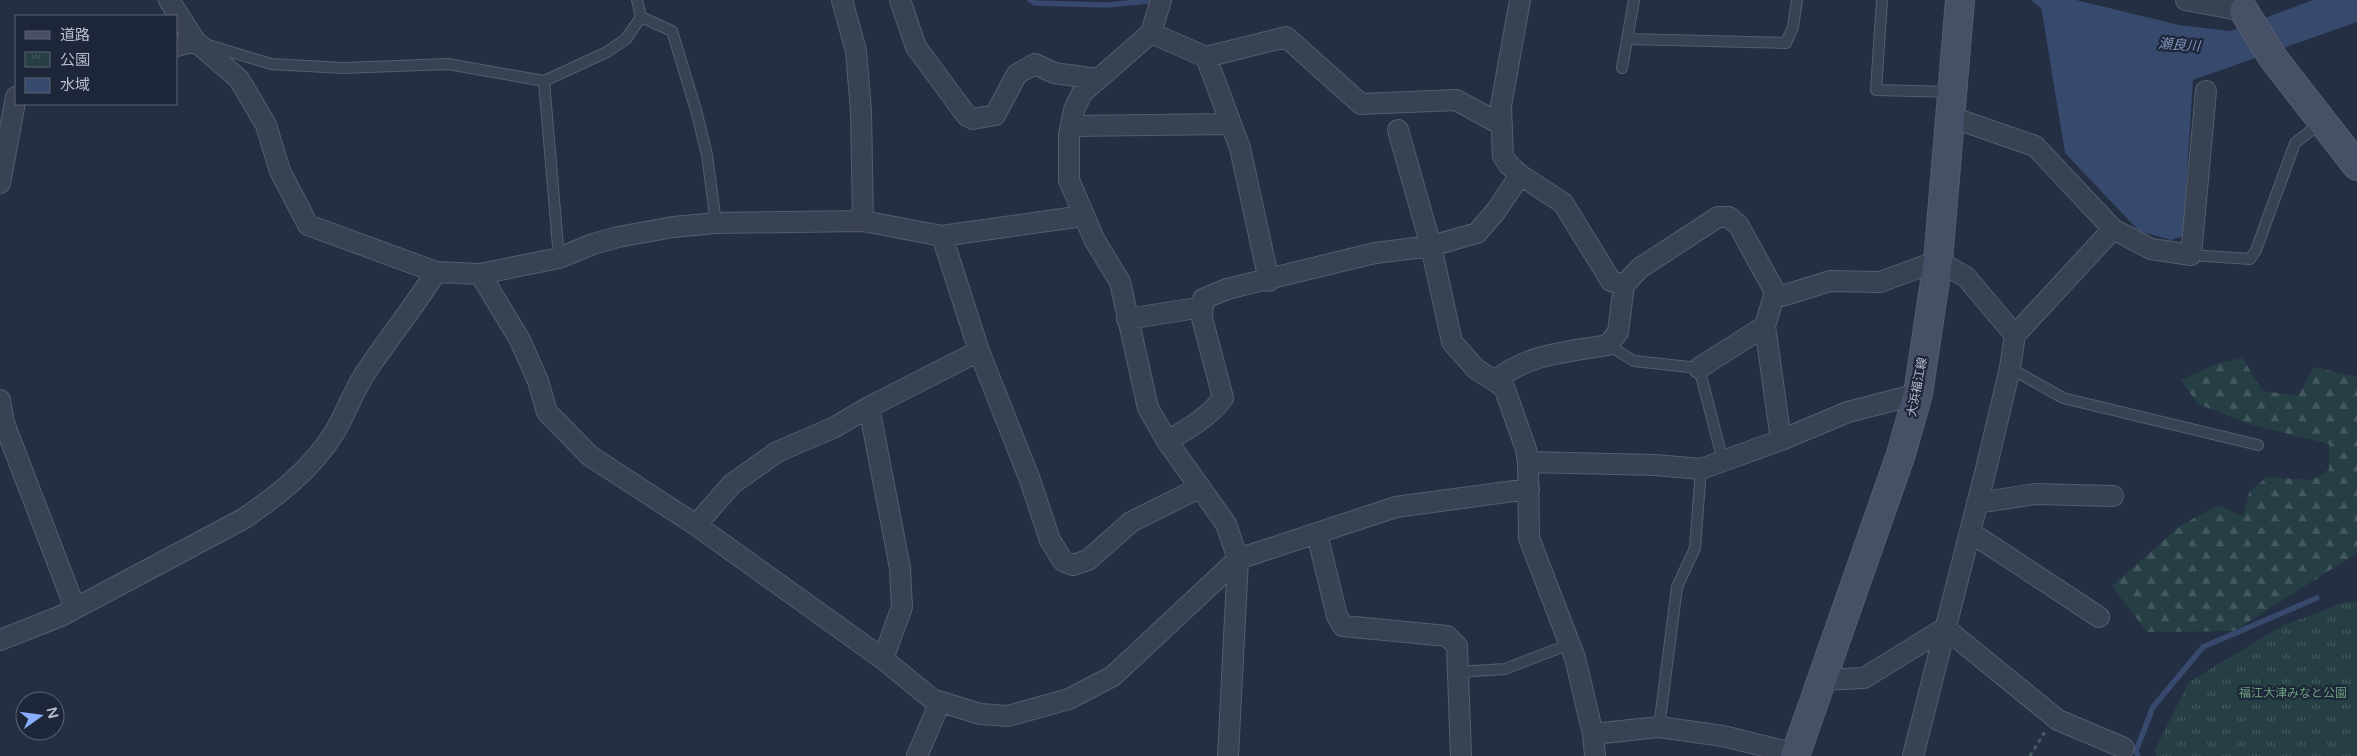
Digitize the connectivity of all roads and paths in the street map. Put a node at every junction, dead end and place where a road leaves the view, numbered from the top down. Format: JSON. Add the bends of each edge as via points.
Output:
{"nodes":[{"id":1,"x":169,"y":0,"type":"edge"},
{"id":2,"x":637,"y":0,"type":"edge"},
{"id":3,"x":842,"y":0,"type":"edge"},
{"id":4,"x":900,"y":0,"type":"edge"},
{"id":5,"x":1161,"y":0,"type":"edge"},
{"id":6,"x":1520,"y":0,"type":"edge"},
{"id":7,"x":1634,"y":0,"type":"edge"},
{"id":8,"x":1797,"y":0,"type":"edge"},
{"id":9,"x":1882,"y":0,"type":"edge"},
{"id":10,"x":2186,"y":0,"type":"edge"},
{"id":11,"x":1960,"y":1,"type":"edge"},
{"id":12,"x":2244,"y":6,"type":"edge"},
{"id":13,"x":174,"y":15,"type":"edge"},
{"id":14,"x":641,"y":17,"type":"junction"},
{"id":15,"x":178,"y":25,"type":"edge"},
{"id":16,"x":1151,"y":33,"type":"junction"},
{"id":17,"x":1627,"y":39,"type":"junction"},
{"id":18,"x":185,"y":44,"type":"edge"},
{"id":19,"x":1206,"y":57,"type":"junction"},
{"id":20,"x":1622,"y":68,"type":"dead end"},
{"id":21,"x":1097,"y":78,"type":"junction"},
{"id":22,"x":544,"y":81,"type":"junction"},
{"id":23,"x":2206,"y":91,"type":"dead end"},
{"id":24,"x":15,"y":92,"type":"edge"},
{"id":25,"x":0,"y":98,"type":"edge"},
{"id":26,"x":15,"y":102,"type":"edge"},
{"id":27,"x":1953,"y":104,"type":"junction"},
{"id":28,"x":2322,"y":122,"type":"junction"},
{"id":29,"x":1230,"y":124,"type":"junction"},
{"id":30,"x":1502,"y":125,"type":"junction"},
{"id":31,"x":1071,"y":126,"type":"junction"},
{"id":32,"x":1398,"y":130,"type":"dead end"},
{"id":33,"x":2357,"y":166,"type":"edge"},
{"id":34,"x":1520,"y":175,"type":"junction"},
{"id":35,"x":0,"y":183,"type":"edge"},
{"id":36,"x":1084,"y":216,"type":"junction"},
{"id":37,"x":863,"y":221,"type":"junction"},
{"id":38,"x":716,"y":223,"type":"junction"},
{"id":39,"x":2113,"y":229,"type":"junction"},
{"id":40,"x":942,"y":236,"type":"junction"},
{"id":41,"x":1431,"y":246,"type":"junction"},
{"id":42,"x":2192,"y":255,"type":"junction"},
{"id":43,"x":559,"y":258,"type":"junction"},
{"id":44,"x":1938,"y":261,"type":"junction"},
{"id":45,"x":436,"y":272,"type":"junction"},
{"id":46,"x":480,"y":274,"type":"junction"},
{"id":47,"x":1269,"y":281,"type":"junction"},
{"id":48,"x":1624,"y":285,"type":"junction"},
{"id":49,"x":1775,"y":292,"type":"junction"},
{"id":50,"x":1203,"y":307,"type":"junction"},
{"id":51,"x":1127,"y":319,"type":"junction"},
{"id":52,"x":1765,"y":326,"type":"junction"},
{"id":53,"x":2014,"y":335,"type":"junction"},
{"id":54,"x":1608,"y":345,"type":"junction"},
{"id":55,"x":979,"y":350,"type":"junction"},
{"id":56,"x":1699,"y":368,"type":"junction"},
{"id":57,"x":2010,"y":368,"type":"junction"},
{"id":58,"x":1495,"y":381,"type":"junction"},
{"id":59,"x":1918,"y":394,"type":"junction"},
{"id":60,"x":0,"y":400,"type":"edge"},
{"id":61,"x":868,"y":407,"type":"junction"},
{"id":62,"x":1781,"y":440,"type":"junction"},
{"id":63,"x":1167,"y":441,"type":"junction"},
{"id":64,"x":2258,"y":446,"type":"dead end"},
{"id":65,"x":1723,"y":461,"type":"junction"},
{"id":66,"x":1528,"y":462,"type":"junction"},
{"id":67,"x":1701,"y":469,"type":"junction"},
{"id":68,"x":1199,"y":488,"type":"junction"},
{"id":69,"x":1529,"y":489,"type":"junction"},
{"id":70,"x":2113,"y":496,"type":"dead end"},
{"id":71,"x":1977,"y":503,"type":"junction"},
{"id":72,"x":696,"y":525,"type":"junction"},
{"id":73,"x":1970,"y":532,"type":"junction"},
{"id":74,"x":1317,"y":534,"type":"junction"},
{"id":75,"x":1238,"y":559,"type":"junction"},
{"id":76,"x":75,"y":608,"type":"junction"},
{"id":77,"x":2099,"y":617,"type":"dead end"},
{"id":78,"x":1945,"y":628,"type":"junction"},
{"id":79,"x":0,"y":640,"type":"edge"},
{"id":80,"x":1570,"y":644,"type":"junction"},
{"id":81,"x":883,"y":659,"type":"junction"},
{"id":82,"x":1458,"y":672,"type":"junction"},
{"id":83,"x":1822,"y":680,"type":"junction"},
{"id":84,"x":940,"y":702,"type":"junction"},
{"id":85,"x":2054,"y":717,"type":"junction"},
{"id":86,"x":1658,"y":727,"type":"junction"},
{"id":87,"x":1593,"y":734,"type":"junction"},
{"id":88,"x":2124,"y":748,"type":"dead end"},
{"id":89,"x":1796,"y":755,"type":"edge"},
{"id":90,"x":917,"y":756,"type":"edge"},
{"id":91,"x":1228,"y":756,"type":"edge"},
{"id":92,"x":1461,"y":756,"type":"edge"},
{"id":93,"x":1595,"y":756,"type":"edge"},
{"id":94,"x":1913,"y":756,"type":"edge"},
{"id":95,"x":2030,"y":756,"type":"edge"}],
"edges":[{"from":1,"to":13,"type":"street"},
{"from":2,"to":14,"type":"lane"},
{"from":3,"to":37,"type":"street","via":[[856,51],[862,111]]},
{"from":4,"to":21,"type":"street","via":[[916,47],[967,116],[973,119],[995,115],[1016,74],[1035,64],[1054,72]]},
{"from":5,"to":16,"type":"street"},
{"from":6,"to":30,"type":"street","via":[[1501,106]]},
{"from":7,"to":17,"type":"lane"},
{"from":8,"to":17,"type":"lane","via":[[1793,27],[1786,43]]},
{"from":9,"to":27,"type":"lane","via":[[1876,90]]},
{"from":10,"to":12,"type":"street"},
{"from":11,"to":27,"type":"main road","name":"大浜福江線"},
{"from":12,"to":28,"type":"main road","via":[[2273,58]]},
{"from":14,"to":22,"type":"lane","via":[[626,39],[608,52]]},
{"from":14,"to":38,"type":"lane","via":[[672,31],[707,155]]},
{"from":15,"to":18,"type":"street"},
{"from":16,"to":19,"type":"street"},
{"from":16,"to":21,"type":"street"},
{"from":17,"to":20,"type":"lane"},
{"from":18,"to":22,"type":"lane","via":[[271,64],[342,68],[448,64]]},
{"from":18,"to":45,"type":"street","via":[[238,79],[266,125],[280,171],[308,225]]},
{"from":19,"to":29,"type":"street"},
{"from":19,"to":30,"type":"street","via":[[1286,37],[1361,104],[1456,100]]},
{"from":21,"to":31,"type":"street","via":[[1082,93]]},
{"from":22,"to":43,"type":"lane"},
{"from":23,"to":42,"type":"street"},
{"from":24,"to":25,"type":"street"},
{"from":26,"to":35,"type":"street"},
{"from":27,"to":39,"type":"street","via":[[2035,146]]},
{"from":27,"to":44,"type":"main road","name":"大浜福江線"},
{"from":28,"to":33,"type":"main road"},
{"from":28,"to":42,"type":"lane","via":[[2295,143],[2250,259]]},
{"from":29,"to":31,"type":"street"},
{"from":29,"to":47,"type":"street","via":[[1240,148]]},
{"from":30,"to":34,"type":"street","via":[[1504,156]]},
{"from":31,"to":36,"type":"street","via":[[1069,180]]},
{"from":32,"to":41,"type":"street"},
{"from":34,"to":41,"type":"street","via":[[1496,211],[1476,233]]},
{"from":34,"to":48,"type":"street","via":[[1563,203],[1611,281]]},
{"from":36,"to":40,"type":"street"},
{"from":36,"to":51,"type":"street","via":[[1120,282]]},
{"from":37,"to":38,"type":"street"},
{"from":37,"to":40,"type":"street"},
{"from":38,"to":43,"type":"street","via":[[618,237]]},
{"from":39,"to":42,"type":"street","via":[[2152,249]]},
{"from":39,"to":53,"type":"street"},
{"from":40,"to":55,"type":"street"},
{"from":41,"to":47,"type":"street","via":[[1375,253]]},
{"from":41,"to":58,"type":"street","via":[[1452,342],[1476,370]]},
{"from":43,"to":46,"type":"street"},
{"from":44,"to":49,"type":"street","via":[[1880,282],[1830,281],[1782,296]]},
{"from":44,"to":53,"type":"street","via":[[1966,277]]},
{"from":44,"to":59,"type":"main road","name":"大浜福江線"},
{"from":45,"to":46,"type":"street"},
{"from":45,"to":76,"type":"street","via":[[413,309],[368,367],[333,434],[304,471],[242,519]]},
{"from":46,"to":72,"type":"street","via":[[520,340],[547,412],[590,456]]},
{"from":47,"to":50,"type":"street","via":[[1213,294],[1204,299]]},
{"from":48,"to":49,"type":"street","via":[[1640,268],[1718,217],[1729,218],[1739,226]]},
{"from":48,"to":54,"type":"street","via":[[1618,332]]},
{"from":49,"to":52,"type":"street"},
{"from":50,"to":51,"type":"street"},
{"from":50,"to":63,"type":"street","via":[[1202,318],[1223,398],[1192,426]]},
{"from":51,"to":63,"type":"street","via":[[1148,408]]},
{"from":52,"to":56,"type":"street"},
{"from":52,"to":62,"type":"street"},
{"from":53,"to":57,"type":"street"},
{"from":54,"to":56,"type":"lane","via":[[1634,361]]},
{"from":54,"to":58,"type":"street","via":[[1535,358],[1506,371]]},
{"from":55,"to":61,"type":"street"},
{"from":55,"to":68,"type":"street","via":[[1050,540],[1063,561],[1073,565],[1088,560],[1131,522]]},
{"from":56,"to":65,"type":"lane"},
{"from":57,"to":64,"type":"lane","via":[[2063,398]]},
{"from":57,"to":71,"type":"street"},
{"from":58,"to":66,"type":"street","via":[[1504,387]]},
{"from":59,"to":62,"type":"street","via":[[1848,412]]},
{"from":59,"to":83,"type":"main road","name":"大浜福江線","via":[[1902,454]]},
{"from":60,"to":76,"type":"street","via":[[4,423]]},
{"from":61,"to":72,"type":"street","via":[[836,427],[777,452],[732,484]]},
{"from":61,"to":81,"type":"street","via":[[900,568],[902,607]]},
{"from":62,"to":65,"type":"street"},
{"from":63,"to":68,"type":"street"},
{"from":65,"to":67,"type":"street"},
{"from":66,"to":67,"type":"street"},
{"from":66,"to":69,"type":"street"},
{"from":67,"to":86,"type":"lane","via":[[1695,548],[1677,587]]},
{"from":68,"to":75,"type":"street","via":[[1226,524]]},
{"from":69,"to":74,"type":"street","via":[[1396,507]]},
{"from":69,"to":80,"type":"street","via":[[1529,538]]},
{"from":70,"to":71,"type":"street","via":[[2035,494]]},
{"from":71,"to":73,"type":"street"},
{"from":72,"to":81,"type":"street"},
{"from":73,"to":77,"type":"street"},
{"from":73,"to":78,"type":"street"},
{"from":74,"to":75,"type":"street"},
{"from":74,"to":82,"type":"street","via":[[1337,616],[1343,626],[1448,636],[1457,646]]},
{"from":75,"to":84,"type":"street","via":[[1114,676],[1069,699],[1008,716],[980,714]]},
{"from":75,"to":91,"type":"street"},
{"from":76,"to":79,"type":"street"},
{"from":78,"to":83,"type":"street","via":[[1864,678]]},
{"from":78,"to":85,"type":"street"},
{"from":78,"to":94,"type":"street"},
{"from":80,"to":82,"type":"lane","via":[[1505,669]]},
{"from":80,"to":87,"type":"street"},
{"from":81,"to":84,"type":"street"},
{"from":82,"to":92,"type":"street"},
{"from":83,"to":89,"type":"main road","name":"大浜福江線"},
{"from":84,"to":90,"type":"street"},
{"from":85,"to":88,"type":"street"},
{"from":85,"to":95,"type":"path"},
{"from":86,"to":87,"type":"street"},
{"from":86,"to":89,"type":"street","via":[[1722,736]]},
{"from":87,"to":93,"type":"street"}]}
